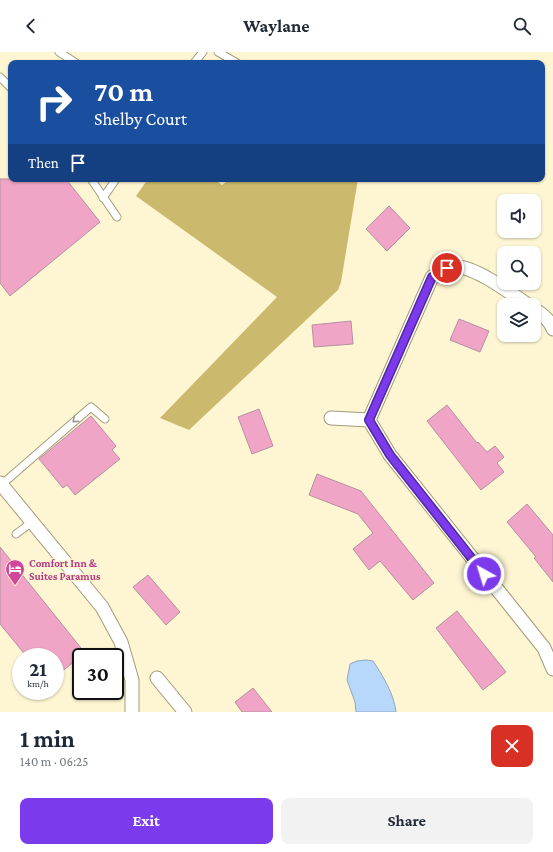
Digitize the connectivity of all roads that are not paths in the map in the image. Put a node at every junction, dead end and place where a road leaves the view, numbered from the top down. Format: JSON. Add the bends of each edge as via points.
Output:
{"nodes":[{"id":1,"x":59,"y":52,"type":"edge"},
{"id":2,"x":203,"y":52,"type":"edge"},
{"id":3,"x":218,"y":52,"type":"edge"},
{"id":4,"x":71,"y":60,"type":"edge"},
{"id":5,"x":196,"y":60,"type":"edge"},
{"id":6,"x":232,"y":60,"type":"edge"},
{"id":7,"x":0,"y":77,"type":"edge"},
{"id":8,"x":8,"y":85,"type":"edge"},
{"id":9,"x":93,"y":182,"type":"edge"},
{"id":10,"x":114,"y":182,"type":"edge"},
{"id":11,"x":103,"y":198,"type":"junction"},
{"id":12,"x":117,"y":217,"type":"dead end"},
{"id":13,"x":517,"y":298,"type":"edge"},
{"id":14,"x":541,"y":313,"type":"edge"},
{"id":15,"x":553,"y":329,"type":"edge"},
{"id":16,"x":105,"y":418,"type":"dead end"},
{"id":17,"x":331,"y":418,"type":"dead end"},
{"id":18,"x":369,"y":420,"type":"junction"},
{"id":19,"x":1,"y":484,"type":"edge"},
{"id":20,"x":32,"y":522,"type":"junction"},
{"id":21,"x":16,"y":534,"type":"dead end"},
{"id":22,"x":553,"y":669,"type":"edge"},
{"id":23,"x":157,"y":678,"type":"dead end"},
{"id":24,"x":132,"y":712,"type":"edge"},
{"id":25,"x":186,"y":712,"type":"edge"}],
"edges":[{"from":1,"to":4,"type":"lane"},
{"from":2,"to":5,"type":"lane"},
{"from":3,"to":6,"type":"lane"},
{"from":7,"to":8,"type":"lane"},
{"from":9,"to":11,"type":"lane"},
{"from":10,"to":11,"type":"lane"},
{"from":11,"to":12,"type":"lane"},
{"from":13,"to":18,"type":"street","via":[[490,280],[459,267],[447,268],[432,277]]},
{"from":14,"to":15,"type":"street","via":[[552,324]]},
{"from":16,"to":19,"type":"lane","one_way":true,"via":[[91,407]]},
{"from":17,"to":18,"type":"street"},
{"from":18,"to":22,"type":"street","via":[[390,455],[544,648]]},
{"from":19,"to":20,"type":"street"},
{"from":20,"to":21,"type":"lane"},
{"from":20,"to":24,"type":"street","via":[[102,607],[121,642],[132,680]]},
{"from":23,"to":25,"type":"street"}]}
